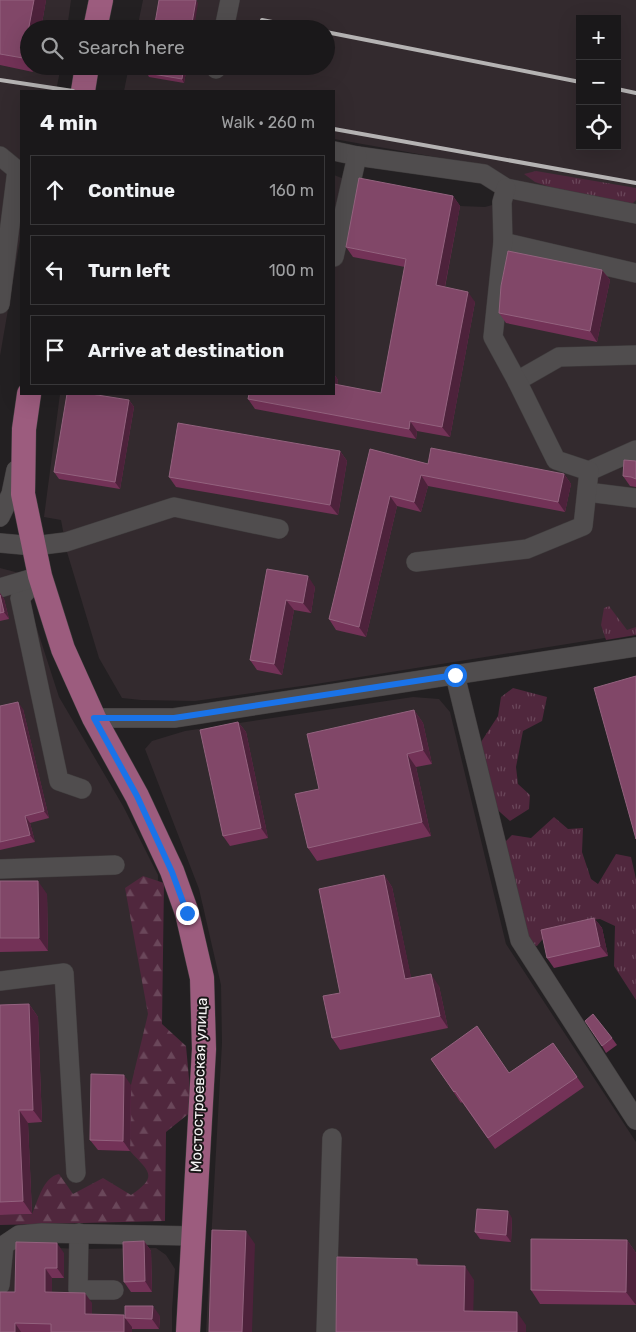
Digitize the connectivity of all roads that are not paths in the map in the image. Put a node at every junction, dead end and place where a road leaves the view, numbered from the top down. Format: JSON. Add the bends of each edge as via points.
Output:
{"nodes":[{"id":1,"x":101,"y":0,"type":"edge"},
{"id":2,"x":230,"y":0,"type":"edge"},
{"id":3,"x":97,"y":20,"type":"edge"},
{"id":4,"x":226,"y":20,"type":"edge"},
{"id":5,"x":86,"y":75,"type":"edge"},
{"id":6,"x":83,"y":90,"type":"edge"},
{"id":7,"x":335,"y":151,"type":"edge"},
{"id":8,"x":0,"y":156,"type":"edge"},
{"id":9,"x":357,"y":156,"type":"junction"},
{"id":10,"x":506,"y":188,"type":"junction"},
{"id":11,"x":636,"y":214,"type":"edge"},
{"id":12,"x":503,"y":242,"type":"junction"},
{"id":13,"x":335,"y":253,"type":"edge"},
{"id":14,"x":636,"y":274,"type":"edge"},
{"id":15,"x":0,"y":304,"type":"edge"},
{"id":16,"x":636,"y":355,"type":"edge"},
{"id":17,"x":517,"y":381,"type":"junction"},
{"id":18,"x":29,"y":395,"type":"edge"},
{"id":19,"x":24,"y":429,"type":"junction"},
{"id":20,"x":636,"y":450,"type":"edge"},
{"id":21,"x":589,"y":471,"type":"junction"},
{"id":22,"x":587,"y":492,"type":"junction"},
{"id":23,"x":636,"y":498,"type":"edge"},
{"id":24,"x":0,"y":517,"type":"edge"},
{"id":25,"x":280,"y":529,"type":"dead end"},
{"id":26,"x":0,"y":543,"type":"edge"},
{"id":27,"x":34,"y":546,"type":"junction"},
{"id":28,"x":416,"y":562,"type":"dead end"},
{"id":29,"x":40,"y":576,"type":"junction"},
{"id":30,"x":0,"y":588,"type":"edge"},
{"id":31,"x":636,"y":647,"type":"edge"},
{"id":32,"x":455,"y":675,"type":"junction"},
{"id":33,"x":94,"y":718,"type":"junction"},
{"id":34,"x":82,"y":789,"type":"dead end"},
{"id":35,"x":115,"y":865,"type":"dead end"},
{"id":36,"x":0,"y":868,"type":"edge"},
{"id":37,"x":0,"y":981,"type":"edge"},
{"id":38,"x":636,"y":1120,"type":"edge"},
{"id":39,"x":332,"y":1138,"type":"dead end"},
{"id":40,"x":76,"y":1173,"type":"dead end"},
{"id":41,"x":79,"y":1233,"type":"junction"},
{"id":42,"x":20,"y":1235,"type":"junction"},
{"id":43,"x":0,"y":1236,"type":"edge"},
{"id":44,"x":193,"y":1236,"type":"junction"},
{"id":45,"x":0,"y":1285,"type":"edge"},
{"id":46,"x":114,"y":1290,"type":"dead end"},
{"id":47,"x":188,"y":1332,"type":"edge"},
{"id":48,"x":326,"y":1332,"type":"edge"}],
"edges":[{"from":1,"to":3,"type":"main road"},
{"from":2,"to":4,"type":"street"},
{"from":5,"to":6,"type":"main road"},
{"from":7,"to":9,"type":"street"},
{"from":8,"to":15,"type":"street","via":[[17,170]]},
{"from":9,"to":10,"type":"street","via":[[484,174]]},
{"from":9,"to":13,"type":"street"},
{"from":10,"to":11,"type":"street"},
{"from":10,"to":12,"type":"street","via":[[502,202]]},
{"from":12,"to":14,"type":"street"},
{"from":12,"to":17,"type":"street","via":[[493,337]]},
{"from":16,"to":17,"type":"street","via":[[559,357]]},
{"from":17,"to":21,"type":"street","via":[[556,460]]},
{"from":18,"to":19,"type":"main road","name":"Мостостроевская улица"},
{"from":19,"to":24,"type":"street","via":[[11,494]]},
{"from":19,"to":27,"type":"main road","name":"Мостостроевская улица","via":[[23,494]]},
{"from":20,"to":21,"type":"street"},
{"from":21,"to":22,"type":"street"},
{"from":22,"to":23,"type":"street"},
{"from":22,"to":28,"type":"street","via":[[583,526],[527,549]]},
{"from":25,"to":27,"type":"street","via":[[174,507],[66,542]]},
{"from":26,"to":27,"type":"street"},
{"from":27,"to":29,"type":"main road","name":"Мостостроевская улица"},
{"from":29,"to":30,"type":"street"},
{"from":29,"to":33,"type":"main road","name":"Мостостроевская улица","via":[[63,649]]},
{"from":29,"to":34,"type":"street","via":[[20,598],[59,781]]},
{"from":31,"to":32,"type":"street"},
{"from":32,"to":33,"type":"street","via":[[174,718]]},
{"from":32,"to":38,"type":"street","via":[[520,940]]},
{"from":33,"to":44,"type":"main road","name":"Мостостроевская улица","via":[[137,796],[172,872],[187,913],[202,978],[204,1049]]},
{"from":35,"to":36,"type":"street"},
{"from":37,"to":40,"type":"street","via":[[64,973]]},
{"from":39,"to":48,"type":"street"},
{"from":41,"to":42,"type":"street"},
{"from":41,"to":44,"type":"street"},
{"from":41,"to":46,"type":"street","via":[[78,1290]]},
{"from":42,"to":43,"type":"street"},
{"from":42,"to":45,"type":"street","via":[[4,1245]]},
{"from":44,"to":47,"type":"main road","name":"Мостостроевская улица"}]}
